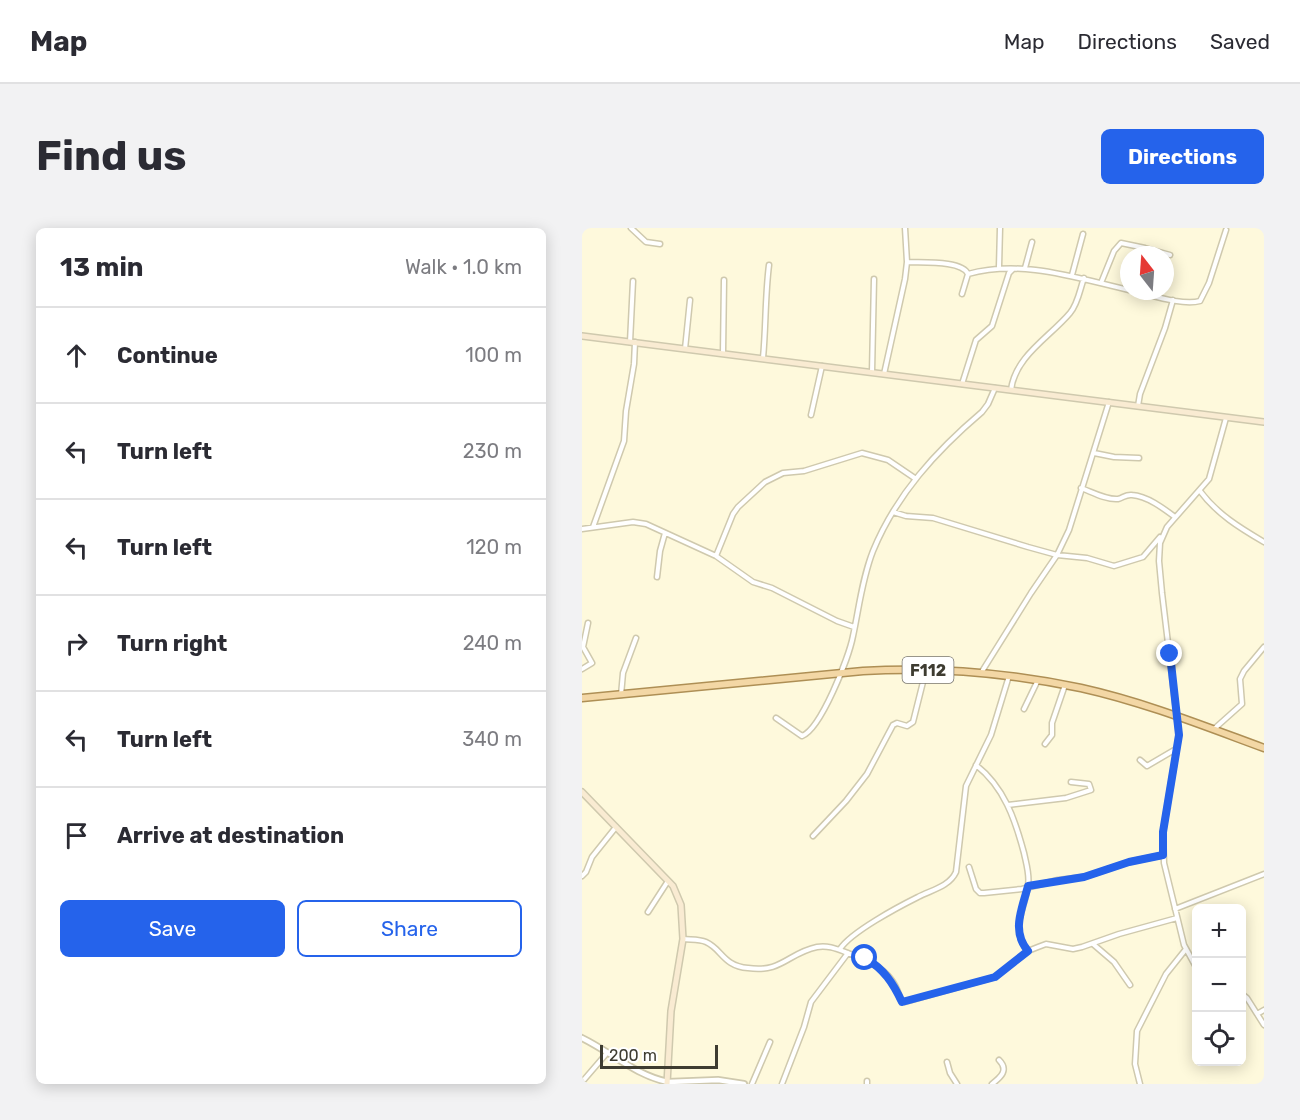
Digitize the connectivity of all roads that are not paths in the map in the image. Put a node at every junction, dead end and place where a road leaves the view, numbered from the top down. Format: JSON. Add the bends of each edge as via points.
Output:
{"nodes":[{"id":1,"x":632,"y":228,"type":"edge"},
{"id":2,"x":904,"y":228,"type":"edge"},
{"id":3,"x":1000,"y":228,"type":"edge"},
{"id":4,"x":1226,"y":230,"type":"dead end"},
{"id":5,"x":1083,"y":234,"type":"dead end"},
{"id":6,"x":1032,"y":242,"type":"dead end"},
{"id":7,"x":660,"y":244,"type":"dead end"},
{"id":8,"x":1135,"y":246,"type":"edge"},
{"id":9,"x":907,"y":262,"type":"junction"},
{"id":10,"x":769,"y":265,"type":"dead end"},
{"id":11,"x":999,"y":267,"type":"junction"},
{"id":12,"x":1013,"y":268,"type":"junction"},
{"id":13,"x":1025,"y":268,"type":"junction"},
{"id":14,"x":968,"y":274,"type":"junction"},
{"id":15,"x":1072,"y":275,"type":"junction"},
{"id":16,"x":1084,"y":278,"type":"junction"},
{"id":17,"x":874,"y":279,"type":"dead end"},
{"id":18,"x":724,"y":280,"type":"dead end"},
{"id":19,"x":633,"y":281,"type":"dead end"},
{"id":20,"x":1101,"y":283,"type":"junction"},
{"id":21,"x":1120,"y":287,"type":"edge"},
{"id":22,"x":962,"y":294,"type":"dead end"},
{"id":23,"x":690,"y":300,"type":"dead end"},
{"id":24,"x":1173,"y":300,"type":"joint"},
{"id":25,"x":582,"y":336,"type":"edge"},
{"id":26,"x":632,"y":342,"type":"junction"},
{"id":27,"x":685,"y":349,"type":"junction"},
{"id":28,"x":723,"y":353,"type":"junction"},
{"id":29,"x":763,"y":358,"type":"junction"},
{"id":30,"x":822,"y":366,"type":"junction"},
{"id":31,"x":872,"y":372,"type":"junction"},
{"id":32,"x":884,"y":374,"type":"junction"},
{"id":33,"x":962,"y":384,"type":"junction"},
{"id":34,"x":995,"y":388,"type":"junction"},
{"id":35,"x":1011,"y":390,"type":"junction"},
{"id":36,"x":1109,"y":402,"type":"junction"},
{"id":37,"x":1138,"y":406,"type":"junction"},
{"id":38,"x":811,"y":415,"type":"dead end"},
{"id":39,"x":1226,"y":418,"type":"junction"},
{"id":40,"x":1264,"y":422,"type":"edge"},
{"id":41,"x":1094,"y":453,"type":"junction"},
{"id":42,"x":1139,"y":458,"type":"dead end"},
{"id":43,"x":916,"y":479,"type":"junction"},
{"id":44,"x":1081,"y":488,"type":"junction"},
{"id":45,"x":1200,"y":491,"type":"junction"},
{"id":46,"x":893,"y":512,"type":"junction"},
{"id":47,"x":1175,"y":517,"type":"junction"},
{"id":48,"x":593,"y":527,"type":"junction"},
{"id":49,"x":582,"y":529,"type":"edge"},
{"id":50,"x":665,"y":533,"type":"junction"},
{"id":51,"x":1163,"y":534,"type":"junction"},
{"id":52,"x":1264,"y":542,"type":"edge"},
{"id":53,"x":1057,"y":555,"type":"junction"},
{"id":54,"x":716,"y":556,"type":"junction"},
{"id":55,"x":657,"y":577,"type":"dead end"},
{"id":56,"x":588,"y":623,"type":"dead end"},
{"id":57,"x":854,"y":627,"type":"junction"},
{"id":58,"x":636,"y":638,"type":"dead end"},
{"id":59,"x":1264,"y":647,"type":"edge"},
{"id":60,"x":582,"y":669,"type":"edge"},
{"id":61,"x":926,"y":670,"type":"junction"},
{"id":62,"x":840,"y":673,"type":"junction"},
{"id":63,"x":981,"y":673,"type":"junction"},
{"id":64,"x":1009,"y":676,"type":"junction"},
{"id":65,"x":1039,"y":680,"type":"junction"},
{"id":66,"x":1065,"y":685,"type":"junction"},
{"id":67,"x":621,"y":696,"type":"junction"},
{"id":68,"x":582,"y":698,"type":"edge"},
{"id":69,"x":1024,"y":709,"type":"dead end"},
{"id":70,"x":1178,"y":717,"type":"junction"},
{"id":71,"x":776,"y":718,"type":"dead end"},
{"id":72,"x":1214,"y":729,"type":"junction"},
{"id":73,"x":1046,"y":744,"type":"dead end"},
{"id":74,"x":1264,"y":748,"type":"edge"},
{"id":75,"x":1176,"y":749,"type":"junction"},
{"id":76,"x":1140,"y":760,"type":"dead end"},
{"id":77,"x":976,"y":765,"type":"junction"},
{"id":78,"x":1071,"y":782,"type":"dead end"},
{"id":79,"x":582,"y":792,"type":"edge"},
{"id":80,"x":1008,"y":805,"type":"junction"},
{"id":81,"x":616,"y":827,"type":"junction"},
{"id":82,"x":813,"y":836,"type":"dead end"},
{"id":83,"x":1163,"y":855,"type":"junction"},
{"id":84,"x":969,"y":867,"type":"dead end"},
{"id":85,"x":1264,"y":874,"type":"edge"},
{"id":86,"x":582,"y":876,"type":"edge"},
{"id":87,"x":668,"y":881,"type":"junction"},
{"id":88,"x":1028,"y":886,"type":"junction"},
{"id":89,"x":1175,"y":909,"type":"junction"},
{"id":90,"x":648,"y":912,"type":"dead end"},
{"id":91,"x":1177,"y":918,"type":"junction"},
{"id":92,"x":683,"y":939,"type":"junction"},
{"id":93,"x":1092,"y":944,"type":"junction"},
{"id":94,"x":1186,"y":949,"type":"junction"},
{"id":95,"x":840,"y":950,"type":"junction"},
{"id":96,"x":1028,"y":951,"type":"junction"},
{"id":97,"x":848,"y":953,"type":"junction"},
{"id":98,"x":1192,"y":959,"type":"edge"},
{"id":99,"x":1130,"y":985,"type":"dead end"},
{"id":100,"x":1246,"y":997,"type":"edge"},
{"id":101,"x":1264,"y":1010,"type":"edge"},
{"id":102,"x":1257,"y":1014,"type":"junction"},
{"id":103,"x":1264,"y":1025,"type":"edge"},
{"id":104,"x":582,"y":1038,"type":"edge"},
{"id":105,"x":770,"y":1042,"type":"dead end"},
{"id":106,"x":607,"y":1053,"type":"junction"},
{"id":107,"x":999,"y":1060,"type":"dead end"},
{"id":108,"x":947,"y":1062,"type":"dead end"},
{"id":109,"x":582,"y":1082,"type":"edge"},
{"id":110,"x":667,"y":1083,"type":"edge"},
{"id":111,"x":744,"y":1084,"type":"edge"},
{"id":112,"x":752,"y":1084,"type":"edge"},
{"id":113,"x":782,"y":1084,"type":"edge"},
{"id":114,"x":957,"y":1084,"type":"edge"},
{"id":115,"x":992,"y":1084,"type":"edge"},
{"id":116,"x":1140,"y":1084,"type":"edge"}],
"edges":[{"from":1,"to":7,"type":"street","via":[[646,242]]},
{"from":2,"to":9,"type":"street"},
{"from":3,"to":11,"type":"street"},
{"from":4,"to":24,"type":"street","via":[[1200,301]]},
{"from":5,"to":15,"type":"street"},
{"from":6,"to":13,"type":"street"},
{"from":8,"to":20,"type":"street","via":[[1120,243]]},
{"from":9,"to":14,"type":"street","via":[[956,265],[964,267]]},
{"from":9,"to":32,"type":"street"},
{"from":10,"to":29,"type":"street"},
{"from":11,"to":12,"type":"street"},
{"from":11,"to":14,"type":"street"},
{"from":12,"to":13,"type":"street"},
{"from":12,"to":33,"type":"street","via":[[992,326],[976,340]]},
{"from":13,"to":15,"type":"street"},
{"from":14,"to":22,"type":"street"},
{"from":15,"to":16,"type":"street"},
{"from":16,"to":20,"type":"street"},
{"from":16,"to":35,"type":"street","via":[[1072,311],[1022,363]]},
{"from":17,"to":31,"type":"street"},
{"from":18,"to":28,"type":"street"},
{"from":19,"to":26,"type":"street"},
{"from":20,"to":21,"type":"street"},
{"from":23,"to":27,"type":"street"},
{"from":24,"to":37,"type":"street"},
{"from":25,"to":26,"type":"main road"},
{"from":26,"to":27,"type":"main road"},
{"from":26,"to":48,"type":"street","via":[[634,364],[624,441]]},
{"from":27,"to":28,"type":"main road"},
{"from":28,"to":29,"type":"main road"},
{"from":29,"to":30,"type":"main road"},
{"from":30,"to":31,"type":"main road"},
{"from":30,"to":38,"type":"street"},
{"from":31,"to":32,"type":"main road"},
{"from":32,"to":33,"type":"main road"},
{"from":33,"to":34,"type":"main road"},
{"from":34,"to":35,"type":"main road"},
{"from":34,"to":43,"type":"street","via":[[982,412],[934,456]]},
{"from":35,"to":36,"type":"main road"},
{"from":36,"to":37,"type":"main road"},
{"from":36,"to":41,"type":"street"},
{"from":37,"to":39,"type":"main road"},
{"from":39,"to":40,"type":"main road"},
{"from":39,"to":45,"type":"street","via":[[1209,479]]},
{"from":41,"to":42,"type":"street"},
{"from":41,"to":44,"type":"street"},
{"from":43,"to":46,"type":"street"},
{"from":43,"to":54,"type":"street","via":[[888,460],[862,453],[804,471],[783,473],[765,482],[738,507]]},
{"from":44,"to":47,"type":"street","via":[[1118,499],[1135,496]]},
{"from":44,"to":53,"type":"street"},
{"from":45,"to":47,"type":"street"},
{"from":45,"to":52,"type":"street","via":[[1225,517]]},
{"from":46,"to":53,"type":"street","via":[[947,522]]},
{"from":46,"to":57,"type":"street","via":[[873,552]]},
{"from":47,"to":51,"type":"street"},
{"from":48,"to":49,"type":"street"},
{"from":48,"to":50,"type":"street","via":[[637,522]]},
{"from":50,"to":54,"type":"street"},
{"from":50,"to":55,"type":"street"},
{"from":51,"to":53,"type":"street","via":[[1143,557],[1116,566]]},
{"from":51,"to":70,"type":"street","via":[[1159,561]]},
{"from":53,"to":63,"type":"street"},
{"from":54,"to":57,"type":"street","via":[[753,582]]},
{"from":56,"to":60,"type":"street","via":[[584,647],[592,663]]},
{"from":57,"to":62,"type":"street"},
{"from":58,"to":67,"type":"street","via":[[623,673]]},
{"from":59,"to":72,"type":"street","via":[[1240,679],[1242,704]]},
{"from":61,"to":62,"type":"main road","number":"F112"},
{"from":61,"to":63,"type":"main road","number":"F112"},
{"from":61,"to":82,"type":"street","via":[[913,722],[892,725],[867,774]]},
{"from":62,"to":67,"type":"main road","number":"F112"},
{"from":62,"to":71,"type":"street","via":[[827,704],[805,736]]},
{"from":63,"to":64,"type":"main road","number":"F112"},
{"from":64,"to":65,"type":"main road","number":"F112"},
{"from":64,"to":77,"type":"street","via":[[991,735]]},
{"from":65,"to":66,"type":"main road","number":"F112"},
{"from":65,"to":69,"type":"street"},
{"from":66,"to":70,"type":"main road","number":"F112"},
{"from":66,"to":73,"type":"street"},
{"from":67,"to":68,"type":"main road","number":"F112"},
{"from":70,"to":72,"type":"main road","number":"F112"},
{"from":70,"to":75,"type":"street"},
{"from":72,"to":74,"type":"main road","number":"F112"},
{"from":75,"to":76,"type":"street","via":[[1147,766]]},
{"from":75,"to":83,"type":"street"},
{"from":77,"to":80,"type":"street","via":[[990,776]]},
{"from":77,"to":95,"type":"street","via":[[966,786],[953,879],[850,938]]},
{"from":78,"to":80,"type":"street","via":[[1089,784],[1091,790],[1066,798]]},
{"from":79,"to":81,"type":"main road"},
{"from":80,"to":88,"type":"street","via":[[1016,821]]},
{"from":81,"to":86,"type":"street","via":[[592,856]]},
{"from":81,"to":87,"type":"main road"},
{"from":83,"to":88,"type":"street","via":[[1084,877]]},
{"from":83,"to":89,"type":"street"},
{"from":84,"to":88,"type":"street","via":[[980,893]]},
{"from":85,"to":89,"type":"street"},
{"from":87,"to":90,"type":"street"},
{"from":87,"to":92,"type":"main road","via":[[681,905]]},
{"from":88,"to":96,"type":"street","via":[[1019,924],[1020,938]]},
{"from":89,"to":91,"type":"street"},
{"from":91,"to":93,"type":"street"},
{"from":91,"to":94,"type":"street"},
{"from":92,"to":95,"type":"street","via":[[705,941],[731,964],[746,968],[778,966],[820,947]]},
{"from":92,"to":110,"type":"main road","via":[[671,1011]]},
{"from":93,"to":96,"type":"street","via":[[1073,949],[1046,944]]},
{"from":93,"to":99,"type":"street","via":[[1114,962]]},
{"from":94,"to":98,"type":"street"},
{"from":94,"to":116,"type":"street","via":[[1162,980],[1137,1031],[1135,1064]]},
{"from":95,"to":97,"type":"street"},
{"from":96,"to":97,"type":"street","via":[[995,977],[905,1002],[882,969]]},
{"from":97,"to":113,"type":"street","via":[[811,1002]]},
{"from":100,"to":102,"type":"street"},
{"from":101,"to":102,"type":"street"},
{"from":102,"to":103,"type":"street"},
{"from":104,"to":106,"type":"street"},
{"from":105,"to":112,"type":"street"},
{"from":106,"to":109,"type":"street"},
{"from":106,"to":110,"type":"street","via":[[646,1076]]},
{"from":107,"to":115,"type":"street","via":[[1003,1072]]},
{"from":108,"to":114,"type":"street"},
{"from":110,"to":111,"type":"street","via":[[718,1080]]}]}
